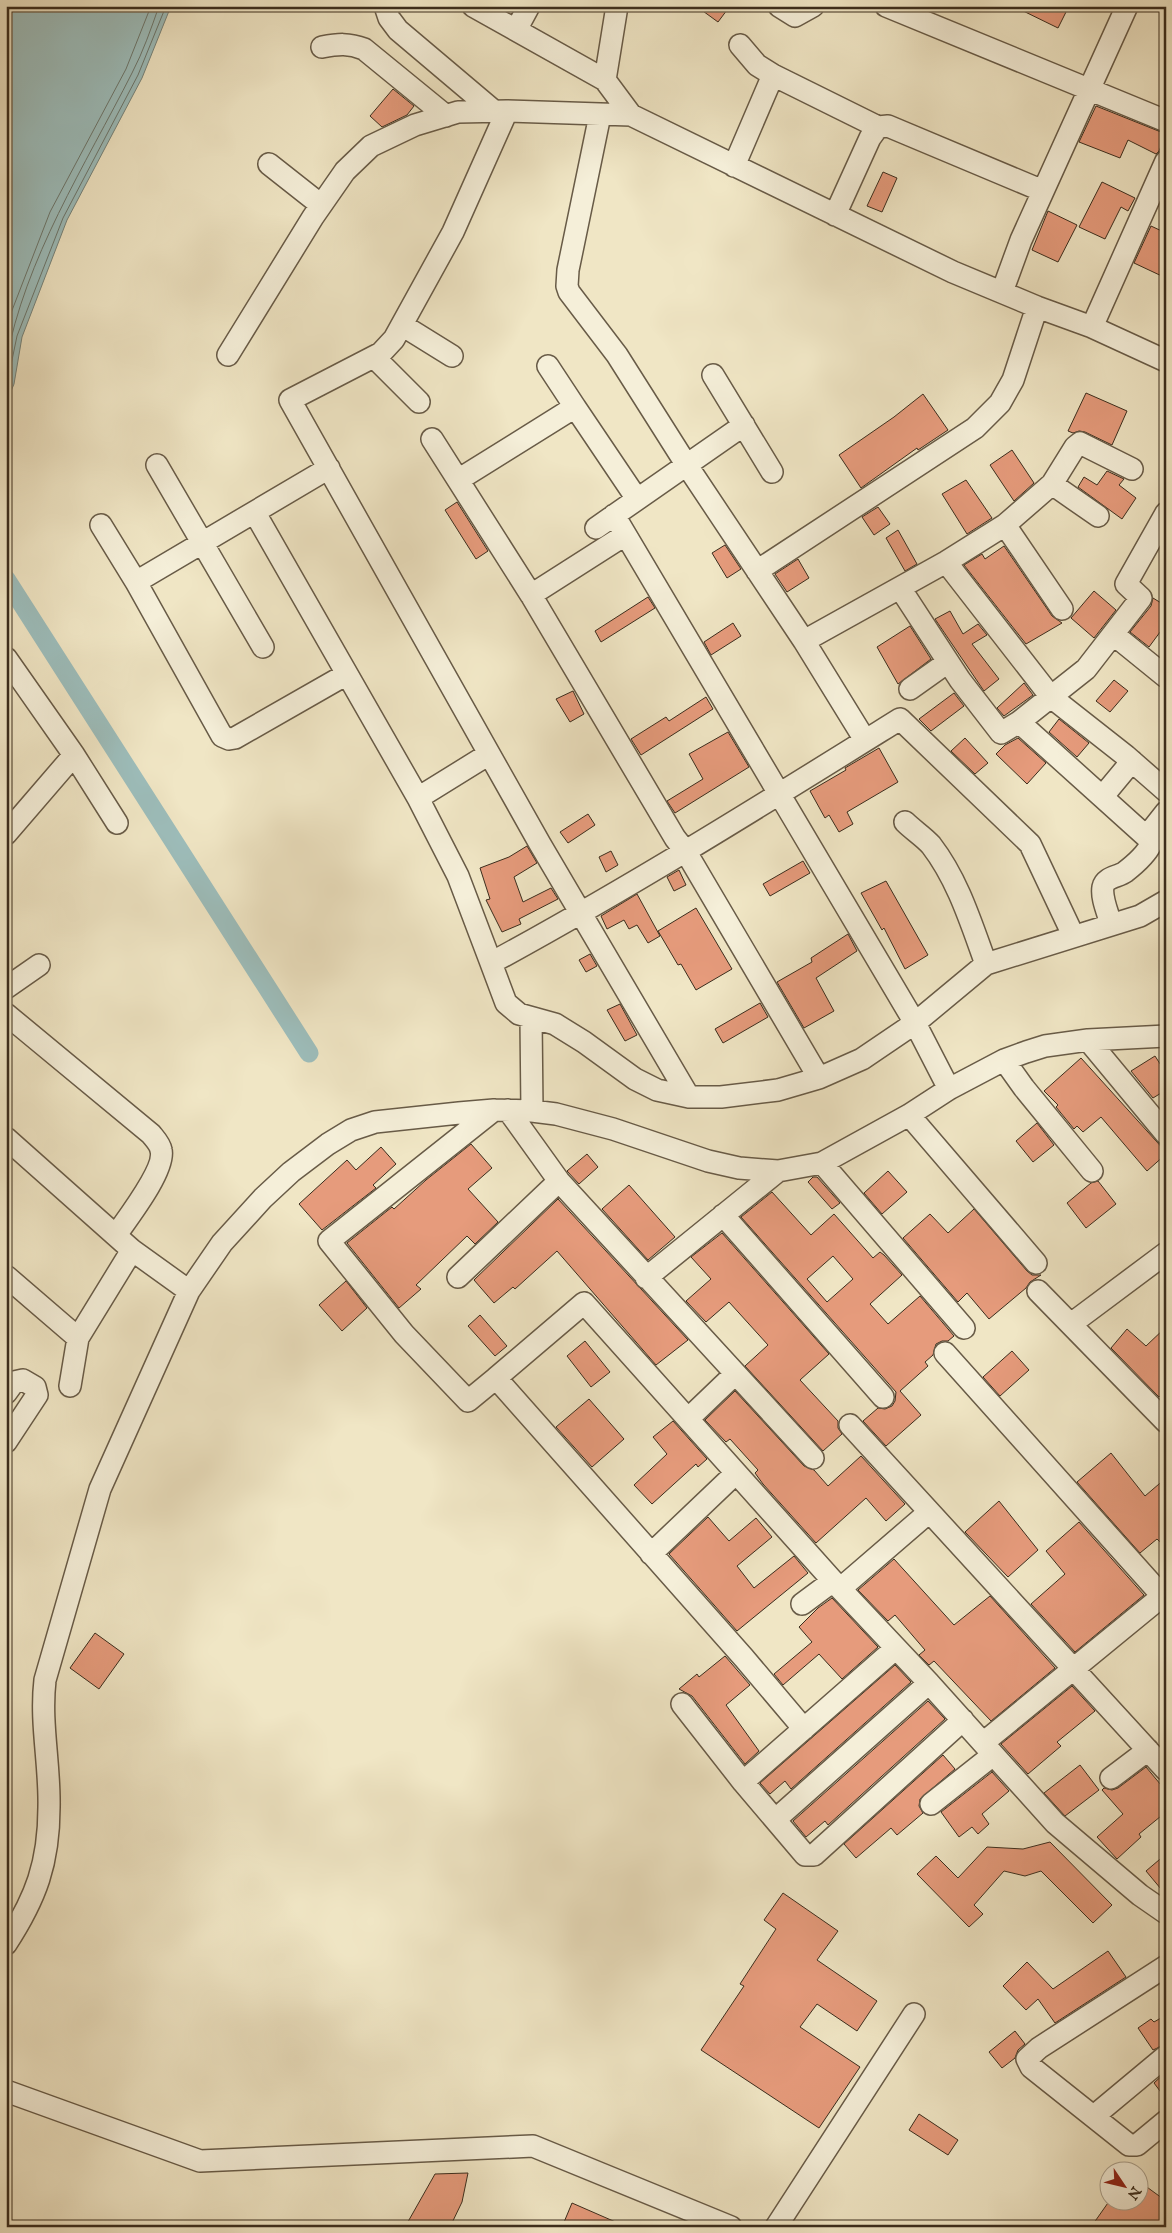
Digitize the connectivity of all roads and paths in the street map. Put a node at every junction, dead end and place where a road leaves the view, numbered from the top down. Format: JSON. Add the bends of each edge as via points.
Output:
{"nodes":[{"id":1,"x":386,"y":6,"type":"edge"},
{"id":2,"x":473,"y":6,"type":"edge"},
{"id":3,"x":529,"y":6,"type":"edge"},
{"id":4,"x":617,"y":6,"type":"edge"},
{"id":5,"x":779,"y":6,"type":"edge"},
{"id":6,"x":813,"y":6,"type":"edge"},
{"id":7,"x":886,"y":6,"type":"edge"},
{"id":8,"x":1127,"y":6,"type":"edge"},
{"id":9,"x":516,"y":30,"type":"junction"},
{"id":10,"x":740,"y":45,"type":"dead end"},
{"id":11,"x":322,"y":47,"type":"dead end"},
{"id":12,"x":773,"y":75,"type":"junction"},
{"id":13,"x":605,"y":80,"type":"junction"},
{"id":14,"x":1090,"y":90,"type":"junction"},
{"id":15,"x":501,"y":112,"type":"junction"},
{"id":16,"x":600,"y":115,"type":"junction"},
{"id":17,"x":631,"y":115,"type":"junction"},
{"id":18,"x":446,"y":116,"type":"junction"},
{"id":19,"x":1166,"y":120,"type":"edge"},
{"id":20,"x":878,"y":127,"type":"junction"},
{"id":21,"x":1166,"y":161,"type":"edge"},
{"id":22,"x":268,"y":164,"type":"dead end"},
{"id":23,"x":734,"y":166,"type":"junction"},
{"id":24,"x":1043,"y":191,"type":"junction"},
{"id":25,"x":321,"y":205,"type":"junction"},
{"id":26,"x":835,"y":215,"type":"junction"},
{"id":27,"x":1002,"y":292,"type":"junction"},
{"id":28,"x":1037,"y":307,"type":"junction"},
{"id":29,"x":402,"y":325,"type":"junction"},
{"id":30,"x":1092,"y":326,"type":"junction"},
{"id":31,"x":228,"y":355,"type":"dead end"},
{"id":32,"x":452,"y":356,"type":"dead end"},
{"id":33,"x":374,"y":357,"type":"junction"},
{"id":34,"x":1166,"y":361,"type":"edge"},
{"id":35,"x":548,"y":366,"type":"dead end"},
{"id":36,"x":713,"y":375,"type":"dead end"},
{"id":37,"x":419,"y":402,"type":"dead end"},
{"id":38,"x":575,"y":406,"type":"junction"},
{"id":39,"x":744,"y":425,"type":"junction"},
{"id":40,"x":432,"y":440,"type":"dead end"},
{"id":41,"x":686,"y":464,"type":"junction"},
{"id":42,"x":158,"y":465,"type":"dead end"},
{"id":43,"x":329,"y":468,"type":"junction"},
{"id":44,"x":1132,"y":469,"type":"dead end"},
{"id":45,"x":772,"y":472,"type":"dead end"},
{"id":46,"x":458,"y":480,"type":"junction"},
{"id":47,"x":1052,"y":484,"type":"junction"},
{"id":48,"x":637,"y":499,"type":"junction"},
{"id":49,"x":255,"y":513,"type":"junction"},
{"id":50,"x":1166,"y":513,"type":"edge"},
{"id":51,"x":614,"y":516,"type":"junction"},
{"id":52,"x":1098,"y":516,"type":"dead end"},
{"id":53,"x":101,"y":525,"type":"dead end"},
{"id":54,"x":1006,"y":525,"type":"junction"},
{"id":55,"x":596,"y":528,"type":"dead end"},
{"id":56,"x":625,"y":535,"type":"junction"},
{"id":57,"x":202,"y":543,"type":"junction"},
{"id":58,"x":946,"y":562,"type":"junction"},
{"id":59,"x":757,"y":571,"type":"junction"},
{"id":60,"x":136,"y":582,"type":"junction"},
{"id":61,"x":900,"y":588,"type":"junction"},
{"id":62,"x":531,"y":595,"type":"junction"},
{"id":63,"x":1062,"y":609,"type":"dead end"},
{"id":64,"x":1113,"y":634,"type":"junction"},
{"id":65,"x":804,"y":641,"type":"junction"},
{"id":66,"x":263,"y":647,"type":"dead end"},
{"id":67,"x":6,"y":658,"type":"edge"},
{"id":68,"x":948,"y":662,"type":"junction"},
{"id":69,"x":347,"y":674,"type":"junction"},
{"id":70,"x":1166,"y":677,"type":"edge"},
{"id":71,"x":910,"y":689,"type":"dead end"},
{"id":72,"x":1052,"y":697,"type":"junction"},
{"id":73,"x":1019,"y":722,"type":"junction"},
{"id":74,"x":865,"y":740,"type":"junction"},
{"id":75,"x":490,"y":754,"type":"junction"},
{"id":76,"x":74,"y":755,"type":"junction"},
{"id":77,"x":1132,"y":761,"type":"junction"},
{"id":78,"x":1166,"y":791,"type":"edge"},
{"id":79,"x":779,"y":794,"type":"junction"},
{"id":80,"x":1102,"y":796,"type":"junction"},
{"id":81,"x":418,"y":798,"type":"junction"},
{"id":82,"x":1166,"y":812,"type":"edge"},
{"id":83,"x":905,"y":822,"type":"dead end"},
{"id":84,"x":117,"y":823,"type":"dead end"},
{"id":85,"x":6,"y":834,"type":"edge"},
{"id":86,"x":1147,"y":836,"type":"junction"},
{"id":87,"x":686,"y":852,"type":"junction"},
{"id":88,"x":1166,"y":900,"type":"edge"},
{"id":89,"x":581,"y":913,"type":"junction"},
{"id":90,"x":1112,"y":924,"type":"junction"},
{"id":91,"x":1073,"y":935,"type":"junction"},
{"id":92,"x":491,"y":963,"type":"junction"},
{"id":93,"x":986,"y":964,"type":"junction"},
{"id":94,"x":39,"y":966,"type":"dead end"},
{"id":95,"x":6,"y":988,"type":"edge"},
{"id":96,"x":6,"y":1014,"type":"edge"},
{"id":97,"x":531,"y":1024,"type":"junction"},
{"id":98,"x":918,"y":1029,"type":"junction"},
{"id":99,"x":1166,"y":1036,"type":"edge"},
{"id":100,"x":1088,"y":1040,"type":"junction"},
{"id":101,"x":1004,"y":1060,"type":"junction"},
{"id":102,"x":819,"y":1078,"type":"junction"},
{"id":103,"x":949,"y":1089,"type":"junction"},
{"id":104,"x":689,"y":1097,"type":"junction"},
{"id":105,"x":501,"y":1110,"type":"junction"},
{"id":106,"x":532,"y":1111,"type":"junction"},
{"id":107,"x":908,"y":1115,"type":"junction"},
{"id":108,"x":1166,"y":1134,"type":"edge"},
{"id":109,"x":6,"y":1138,"type":"edge"},
{"id":110,"x":822,"y":1163,"type":"junction"},
{"id":111,"x":1092,"y":1170,"type":"dead end"},
{"id":112,"x":778,"y":1171,"type":"junction"},
{"id":113,"x":559,"y":1181,"type":"junction"},
{"id":114,"x":723,"y":1215,"type":"junction"},
{"id":115,"x":116,"y":1235,"type":"junction"},
{"id":116,"x":136,"y":1253,"type":"junction"},
{"id":117,"x":1166,"y":1253,"type":"edge"},
{"id":118,"x":1036,"y":1263,"type":"dead end"},
{"id":119,"x":6,"y":1276,"type":"edge"},
{"id":120,"x":458,"y":1277,"type":"dead end"},
{"id":121,"x":646,"y":1278,"type":"junction"},
{"id":122,"x":181,"y":1286,"type":"junction"},
{"id":123,"x":1038,"y":1291,"type":"dead end"},
{"id":124,"x":1071,"y":1324,"type":"junction"},
{"id":125,"x":964,"y":1328,"type":"dead end"},
{"id":126,"x":78,"y":1338,"type":"junction"},
{"id":127,"x":945,"y":1353,"type":"dead end"},
{"id":128,"x":735,"y":1374,"type":"junction"},
{"id":129,"x":496,"y":1378,"type":"junction"},
{"id":130,"x":70,"y":1386,"type":"dead end"},
{"id":131,"x":6,"y":1393,"type":"edge"},
{"id":132,"x":882,"y":1397,"type":"dead end"},
{"id":133,"x":1162,"y":1410,"type":"edge"},
{"id":134,"x":688,"y":1419,"type":"junction"},
{"id":135,"x":850,"y":1425,"type":"dead end"},
{"id":136,"x":6,"y":1442,"type":"edge"},
{"id":137,"x":813,"y":1458,"type":"dead end"},
{"id":138,"x":736,"y":1473,"type":"junction"},
{"id":139,"x":928,"y":1513,"type":"junction"},
{"id":140,"x":651,"y":1554,"type":"junction"},
{"id":141,"x":837,"y":1585,"type":"junction"},
{"id":142,"x":1165,"y":1596,"type":"edge"},
{"id":143,"x":802,"y":1604,"type":"dead end"},
{"id":144,"x":896,"y":1648,"type":"junction"},
{"id":145,"x":1074,"y":1669,"type":"junction"},
{"id":146,"x":929,"y":1683,"type":"junction"},
{"id":147,"x":682,"y":1704,"type":"dead end"},
{"id":148,"x":963,"y":1720,"type":"junction"},
{"id":149,"x":804,"y":1729,"type":"junction"},
{"id":150,"x":988,"y":1749,"type":"junction"},
{"id":151,"x":1148,"y":1750,"type":"junction"},
{"id":152,"x":1166,"y":1770,"type":"edge"},
{"id":153,"x":1111,"y":1778,"type":"dead end"},
{"id":154,"x":743,"y":1782,"type":"junction"},
{"id":155,"x":931,"y":1804,"type":"dead end"},
{"id":156,"x":776,"y":1818,"type":"junction"},
{"id":157,"x":1166,"y":1912,"type":"edge"},
{"id":158,"x":6,"y":1944,"type":"edge"},
{"id":159,"x":1166,"y":1966,"type":"edge"},
{"id":160,"x":914,"y":2014,"type":"dead end"},
{"id":161,"x":1166,"y":2056,"type":"edge"},
{"id":162,"x":6,"y":2091,"type":"edge"},
{"id":163,"x":1094,"y":2116,"type":"junction"},
{"id":164,"x":1166,"y":2121,"type":"edge"},
{"id":165,"x":731,"y":2227,"type":"edge"},
{"id":166,"x":776,"y":2227,"type":"edge"}],
"edges":[{"from":1,"to":15,"type":"street","via":[[389,18],[398,30]]},
{"from":2,"to":9,"type":"street"},
{"from":3,"to":9,"type":"street"},
{"from":4,"to":13,"type":"street"},
{"from":5,"to":6,"type":"street","via":[[795,16]]},
{"from":7,"to":14,"type":"street"},
{"from":8,"to":14,"type":"street"},
{"from":9,"to":13,"type":"street"},
{"from":10,"to":12,"type":"street","via":[[757,65]]},
{"from":11,"to":18,"type":"street","via":[[352,44],[364,49]]},
{"from":12,"to":20,"type":"street"},
{"from":12,"to":23,"type":"street"},
{"from":13,"to":17,"type":"street"},
{"from":14,"to":19,"type":"street"},
{"from":14,"to":24,"type":"street"},
{"from":15,"to":16,"type":"street"},
{"from":15,"to":18,"type":"street","via":[[458,112]]},
{"from":15,"to":29,"type":"street","via":[[453,232]]},
{"from":16,"to":17,"type":"street"},
{"from":16,"to":41,"type":"street","via":[[567,286],[617,354]]},
{"from":17,"to":23,"type":"street"},
{"from":18,"to":25,"type":"street","via":[[415,125],[371,146],[345,171]]},
{"from":20,"to":24,"type":"street","via":[[888,126]]},
{"from":20,"to":26,"type":"street"},
{"from":21,"to":30,"type":"street"},
{"from":22,"to":25,"type":"street"},
{"from":23,"to":26,"type":"street"},
{"from":24,"to":27,"type":"street"},
{"from":25,"to":31,"type":"street"},
{"from":26,"to":27,"type":"street"},
{"from":27,"to":28,"type":"street"},
{"from":28,"to":30,"type":"street"},
{"from":28,"to":59,"type":"street","via":[[1013,380],[1000,403],[976,428]]},
{"from":29,"to":32,"type":"street"},
{"from":29,"to":33,"type":"street","via":[[394,339]]},
{"from":30,"to":34,"type":"street"},
{"from":33,"to":37,"type":"street"},
{"from":33,"to":43,"type":"street","via":[[290,400]]},
{"from":35,"to":38,"type":"street"},
{"from":36,"to":39,"type":"street"},
{"from":38,"to":46,"type":"street"},
{"from":38,"to":48,"type":"street"},
{"from":39,"to":41,"type":"street"},
{"from":39,"to":45,"type":"street"},
{"from":40,"to":46,"type":"street"},
{"from":41,"to":48,"type":"street"},
{"from":41,"to":59,"type":"street"},
{"from":42,"to":57,"type":"street"},
{"from":43,"to":49,"type":"street"},
{"from":43,"to":75,"type":"street"},
{"from":44,"to":47,"type":"street","via":[[1080,443]]},
{"from":46,"to":62,"type":"street"},
{"from":47,"to":52,"type":"street"},
{"from":47,"to":54,"type":"street"},
{"from":48,"to":51,"type":"street"},
{"from":49,"to":57,"type":"street"},
{"from":49,"to":69,"type":"street"},
{"from":50,"to":64,"type":"street","via":[[1126,584],[1141,598]]},
{"from":51,"to":55,"type":"street"},
{"from":51,"to":56,"type":"street"},
{"from":53,"to":60,"type":"street"},
{"from":54,"to":58,"type":"street"},
{"from":54,"to":63,"type":"street"},
{"from":56,"to":62,"type":"street"},
{"from":56,"to":79,"type":"street"},
{"from":57,"to":60,"type":"street"},
{"from":57,"to":66,"type":"street"},
{"from":58,"to":61,"type":"street"},
{"from":58,"to":72,"type":"street"},
{"from":59,"to":65,"type":"street"},
{"from":60,"to":69,"type":"street","via":[[222,736],[235,738]]},
{"from":61,"to":65,"type":"street"},
{"from":61,"to":68,"type":"street"},
{"from":62,"to":87,"type":"street"},
{"from":64,"to":70,"type":"street"},
{"from":64,"to":72,"type":"street","via":[[1086,669]]},
{"from":65,"to":74,"type":"street"},
{"from":67,"to":76,"type":"street"},
{"from":68,"to":71,"type":"street"},
{"from":68,"to":73,"type":"street","via":[[1001,732]]},
{"from":69,"to":81,"type":"street"},
{"from":72,"to":73,"type":"street"},
{"from":72,"to":77,"type":"street"},
{"from":73,"to":80,"type":"street"},
{"from":74,"to":79,"type":"street"},
{"from":74,"to":91,"type":"street","via":[[900,719],[1030,844]]},
{"from":75,"to":81,"type":"street"},
{"from":75,"to":89,"type":"street"},
{"from":76,"to":84,"type":"street"},
{"from":76,"to":85,"type":"street"},
{"from":77,"to":78,"type":"street"},
{"from":77,"to":80,"type":"street"},
{"from":79,"to":87,"type":"street"},
{"from":79,"to":98,"type":"street"},
{"from":80,"to":86,"type":"street"},
{"from":81,"to":92,"type":"street","via":[[458,876]]},
{"from":82,"to":86,"type":"street"},
{"from":83,"to":93,"type":"street","via":[[930,844],[947,869]]},
{"from":86,"to":90,"type":"street","via":[[1151,844],[1146,853],[1124,873],[1104,884],[1103,896]]},
{"from":87,"to":89,"type":"street"},
{"from":87,"to":102,"type":"street"},
{"from":88,"to":90,"type":"street","via":[[1140,916]]},
{"from":89,"to":92,"type":"street"},
{"from":89,"to":104,"type":"street"},
{"from":90,"to":91,"type":"street"},
{"from":91,"to":93,"type":"street"},
{"from":92,"to":97,"type":"street","via":[[506,1003]]},
{"from":93,"to":98,"type":"street"},
{"from":94,"to":95,"type":"street"},
{"from":96,"to":115,"type":"street","via":[[158,1142],[162,1151],[159,1166]]},
{"from":97,"to":104,"type":"street","via":[[555,1024],[635,1079],[657,1090]]},
{"from":97,"to":106,"type":"street"},
{"from":98,"to":102,"type":"street"},
{"from":98,"to":103,"type":"street"},
{"from":99,"to":100,"type":"street"},
{"from":100,"to":101,"type":"street","via":[[1045,1046]]},
{"from":100,"to":108,"type":"street"},
{"from":101,"to":103,"type":"street"},
{"from":101,"to":111,"type":"street"},
{"from":102,"to":104,"type":"street","via":[[778,1090],[721,1097]]},
{"from":103,"to":107,"type":"street"},
{"from":105,"to":106,"type":"street"},
{"from":105,"to":113,"type":"street"},
{"from":105,"to":122,"type":"street","via":[[375,1122],[351,1130],[299,1166],[263,1198]]},
{"from":105,"to":129,"type":"street","via":[[328,1241],[404,1334],[468,1401]]},
{"from":106,"to":112,"type":"street","via":[[613,1129],[708,1162]]},
{"from":107,"to":110,"type":"street"},
{"from":107,"to":118,"type":"street"},
{"from":109,"to":115,"type":"street"},
{"from":110,"to":112,"type":"street"},
{"from":110,"to":125,"type":"street"},
{"from":112,"to":114,"type":"street"},
{"from":113,"to":120,"type":"street"},
{"from":113,"to":121,"type":"street"},
{"from":114,"to":121,"type":"street"},
{"from":114,"to":132,"type":"street"},
{"from":115,"to":116,"type":"street"},
{"from":116,"to":122,"type":"street"},
{"from":116,"to":126,"type":"street"},
{"from":117,"to":124,"type":"street"},
{"from":119,"to":126,"type":"street"},
{"from":121,"to":128,"type":"street"},
{"from":122,"to":158,"type":"street","via":[[100,1489],[55,1640],[42,1704],[49,1806],[47,1842],[41,1876]]},
{"from":123,"to":124,"type":"street"},
{"from":124,"to":133,"type":"street"},
{"from":126,"to":130,"type":"street"},
{"from":127,"to":142,"type":"street"},
{"from":128,"to":134,"type":"street"},
{"from":128,"to":137,"type":"street"},
{"from":129,"to":134,"type":"street","via":[[584,1303]]},
{"from":129,"to":140,"type":"street"},
{"from":131,"to":136,"type":"street","via":[[14,1382],[24,1380],[35,1387],[37,1395]]},
{"from":134,"to":138,"type":"street"},
{"from":135,"to":139,"type":"street"},
{"from":138,"to":140,"type":"street"},
{"from":138,"to":141,"type":"street"},
{"from":139,"to":141,"type":"street"},
{"from":139,"to":145,"type":"street"},
{"from":140,"to":149,"type":"street"},
{"from":141,"to":143,"type":"street"},
{"from":141,"to":144,"type":"street"},
{"from":142,"to":145,"type":"street"},
{"from":144,"to":146,"type":"street"},
{"from":144,"to":149,"type":"street"},
{"from":145,"to":150,"type":"street"},
{"from":145,"to":151,"type":"street"},
{"from":146,"to":148,"type":"street"},
{"from":146,"to":156,"type":"street"},
{"from":147,"to":154,"type":"street"},
{"from":148,"to":150,"type":"street"},
{"from":148,"to":156,"type":"street","via":[[814,1855],[805,1855]]},
{"from":149,"to":154,"type":"street"},
{"from":150,"to":155,"type":"street"},
{"from":150,"to":157,"type":"street","via":[[1055,1822],[1140,1895]]},
{"from":151,"to":152,"type":"street"},
{"from":151,"to":153,"type":"street"},
{"from":154,"to":156,"type":"street"},
{"from":159,"to":163,"type":"street","via":[[1027,2059],[1031,2067]]},
{"from":160,"to":166,"type":"street"},
{"from":161,"to":163,"type":"street"},
{"from":162,"to":165,"type":"street","via":[[200,2161],[533,2146]]},
{"from":163,"to":164,"type":"street","via":[[1133,2146]]}]}
